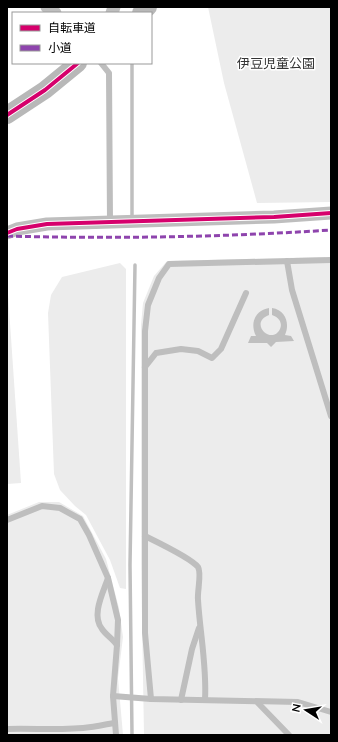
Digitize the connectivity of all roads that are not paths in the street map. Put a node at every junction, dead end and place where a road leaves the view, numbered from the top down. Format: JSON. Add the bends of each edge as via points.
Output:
{"nodes":[{"id":1,"x":77,"y":64,"type":"edge"},
{"id":2,"x":102,"y":64,"type":"edge"},
{"id":3,"x":7,"y":115,"type":"edge"},
{"id":4,"x":331,"y":213,"type":"edge"},
{"id":5,"x":110,"y":222,"type":"junction"},
{"id":6,"x":9,"y":235,"type":"edge"},
{"id":7,"x":331,"y":260,"type":"edge"},
{"id":8,"x":287,"y":262,"type":"junction"},
{"id":9,"x":246,"y":293,"type":"dead end"},
{"id":10,"x":145,"y":367,"type":"junction"},
{"id":11,"x":331,"y":416,"type":"edge"},
{"id":12,"x":7,"y":520,"type":"edge"},
{"id":13,"x":145,"y":536,"type":"junction"},
{"id":14,"x":108,"y":578,"type":"junction"},
{"id":15,"x":200,"y":625,"type":"junction"},
{"id":16,"x":117,"y":645,"type":"junction"},
{"id":17,"x":114,"y":696,"type":"junction"},
{"id":18,"x":151,"y":699,"type":"junction"},
{"id":19,"x":181,"y":700,"type":"junction"},
{"id":20,"x":205,"y":700,"type":"junction"},
{"id":21,"x":257,"y":702,"type":"junction"},
{"id":22,"x":331,"y":712,"type":"edge"},
{"id":23,"x":115,"y":723,"type":"junction"},
{"id":24,"x":7,"y":729,"type":"edge"},
{"id":25,"x":116,"y":735,"type":"edge"},
{"id":26,"x":289,"y":735,"type":"edge"}],
"edges":[{"from":1,"to":3,"type":"street"},
{"from":2,"to":5,"type":"lane","via":[[109,73]]},
{"from":4,"to":5,"type":"street"},
{"from":5,"to":6,"type":"street","via":[[47,224],[17,229]]},
{"from":7,"to":8,"type":"lane"},
{"from":8,"to":10,"type":"lane","via":[[169,264],[159,278],[148,305]]},
{"from":8,"to":11,"type":"lane","via":[[292,290]]},
{"from":9,"to":10,"type":"lane","via":[[221,349],[212,358],[198,351],[181,349],[156,353]]},
{"from":10,"to":13,"type":"lane"},
{"from":12,"to":14,"type":"lane","via":[[42,506],[60,508],[80,519]]},
{"from":13,"to":15,"type":"lane","via":[[197,566],[200,571]]},
{"from":13,"to":18,"type":"lane","via":[[145,633]]},
{"from":14,"to":16,"type":"lane","via":[[118,620]]},
{"from":14,"to":16,"type":"lane","via":[[97,619],[102,630],[113,638]]},
{"from":15,"to":19,"type":"lane"},
{"from":15,"to":20,"type":"lane","via":[[206,684]]},
{"from":16,"to":17,"type":"lane"},
{"from":17,"to":18,"type":"lane"},
{"from":17,"to":23,"type":"lane"},
{"from":18,"to":19,"type":"lane"},
{"from":19,"to":20,"type":"lane"},
{"from":20,"to":21,"type":"lane"},
{"from":21,"to":22,"type":"lane","via":[[298,702]]},
{"from":21,"to":26,"type":"lane"},
{"from":23,"to":24,"type":"lane","via":[[91,728]]},
{"from":23,"to":25,"type":"lane"}]}
